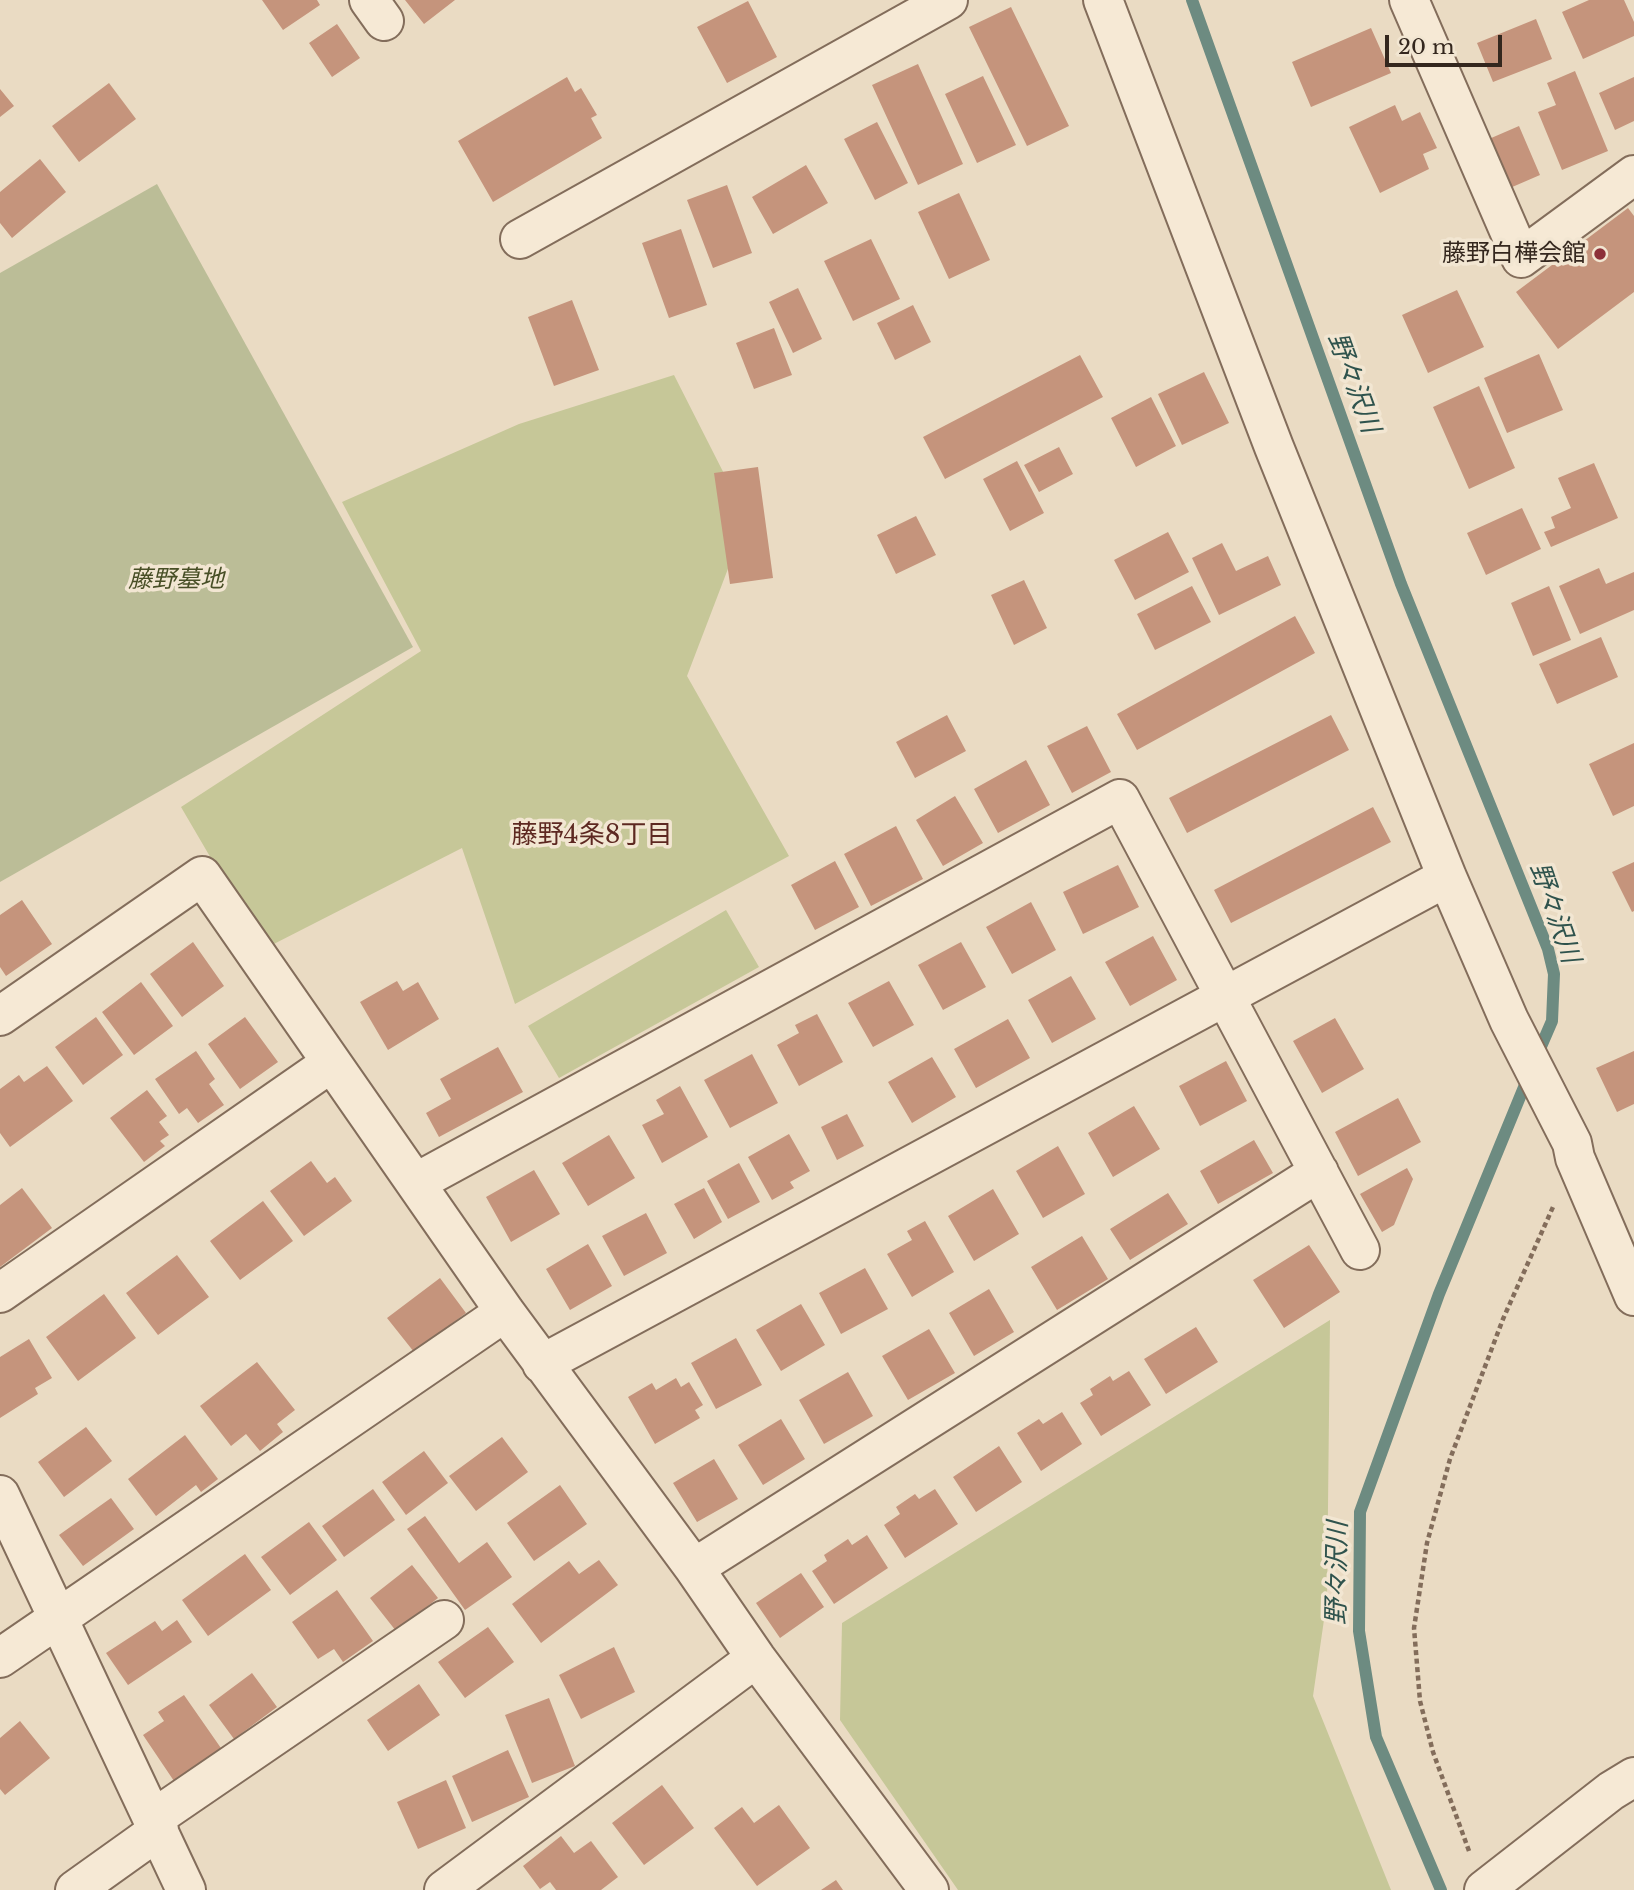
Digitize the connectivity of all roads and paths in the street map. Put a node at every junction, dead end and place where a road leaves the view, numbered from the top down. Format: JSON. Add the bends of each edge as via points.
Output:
{"nodes":[{"id":1,"x":948,"y":0,"type":"edge"},
{"id":2,"x":1103,"y":0,"type":"edge"},
{"id":3,"x":1409,"y":0,"type":"edge"},
{"id":4,"x":1634,"y":175,"type":"edge"},
{"id":5,"x":520,"y":239,"type":"dead end"},
{"id":6,"x":1447,"y":877,"type":"junction"},
{"id":7,"x":1227,"y":996,"type":"junction"},
{"id":8,"x":0,"y":1016,"type":"edge"},
{"id":9,"x":331,"y":1063,"type":"junction"},
{"id":10,"x":1573,"y":1151,"type":"junction"},
{"id":11,"x":1319,"y":1172,"type":"junction"},
{"id":12,"x":417,"y":1182,"type":"junction"},
{"id":13,"x":1360,"y":1250,"type":"dead end"},
{"id":14,"x":0,"y":1293,"type":"edge"},
{"id":15,"x":1634,"y":1296,"type":"edge"},
{"id":16,"x":505,"y":1312,"type":"junction"},
{"id":17,"x":542,"y":1364,"type":"junction"},
{"id":18,"x":0,"y":1495,"type":"edge"},
{"id":19,"x":694,"y":1568,"type":"junction"},
{"id":20,"x":57,"y":1618,"type":"junction"},
{"id":21,"x":444,"y":1620,"type":"dead end"},
{"id":22,"x":0,"y":1658,"type":"edge"},
{"id":23,"x":756,"y":1658,"type":"junction"},
{"id":24,"x":1634,"y":1777,"type":"edge"},
{"id":25,"x":156,"y":1825,"type":"junction"},
{"id":26,"x":1487,"y":1888,"type":"edge"},
{"id":27,"x":75,"y":1890,"type":"edge"},
{"id":28,"x":186,"y":1890,"type":"edge"},
{"id":29,"x":444,"y":1890,"type":"edge"},
{"id":30,"x":929,"y":1890,"type":"edge"}],
"edges":[{"from":1,"to":5,"type":"street"},
{"from":2,"to":6,"type":"street","via":[[1274,447]]},
{"from":3,"to":4,"type":"street","via":[[1521,258]]},
{"from":6,"to":7,"type":"street"},
{"from":6,"to":10,"type":"street"},
{"from":7,"to":11,"type":"street"},
{"from":7,"to":12,"type":"street","via":[[1120,799]]},
{"from":7,"to":17,"type":"street"},
{"from":8,"to":9,"type":"street","via":[[202,876]]},
{"from":9,"to":12,"type":"street"},
{"from":9,"to":14,"type":"street"},
{"from":10,"to":15,"type":"street"},
{"from":10,"to":26,"type":"path","via":[[1450,1460],[1427,1543],[1414,1628],[1420,1701],[1433,1752]]},
{"from":11,"to":13,"type":"street"},
{"from":11,"to":19,"type":"street"},
{"from":12,"to":16,"type":"street"},
{"from":16,"to":17,"type":"street"},
{"from":16,"to":20,"type":"street"},
{"from":17,"to":19,"type":"street"},
{"from":18,"to":20,"type":"street"},
{"from":19,"to":23,"type":"street"},
{"from":20,"to":22,"type":"street"},
{"from":20,"to":25,"type":"street"},
{"from":21,"to":25,"type":"street"},
{"from":23,"to":29,"type":"street"},
{"from":23,"to":30,"type":"street"},
{"from":24,"to":26,"type":"street"},
{"from":25,"to":27,"type":"street"},
{"from":25,"to":28,"type":"street"}]}
